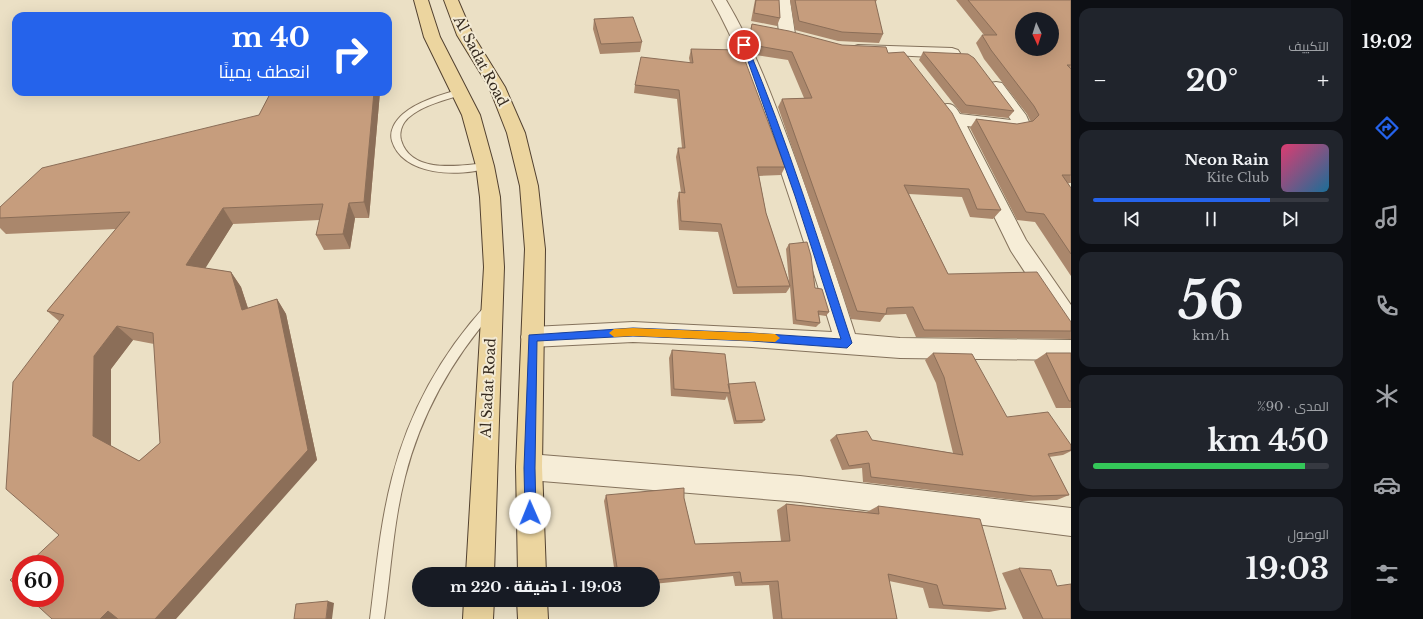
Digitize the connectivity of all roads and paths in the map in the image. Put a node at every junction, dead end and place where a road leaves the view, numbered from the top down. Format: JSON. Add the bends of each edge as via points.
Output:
{"nodes":[{"id":1,"x":421,"y":0,"type":"edge"},
{"id":2,"x":451,"y":0,"type":"edge"},
{"id":3,"x":720,"y":0,"type":"edge"},
{"id":4,"x":782,"y":0,"type":"edge"},
{"id":5,"x":787,"y":34,"type":"edge"},
{"id":6,"x":845,"y":48,"type":"edge"},
{"id":7,"x":902,"y":52,"type":"junction"},
{"id":8,"x":967,"y":56,"type":"edge"},
{"id":9,"x":916,"y":70,"type":"edge"},
{"id":10,"x":985,"y":72,"type":"edge"},
{"id":11,"x":462,"y":92,"type":"junction"},
{"id":12,"x":936,"y":94,"type":"edge"},
{"id":13,"x":955,"y":119,"type":"junction"},
{"id":14,"x":485,"y":166,"type":"junction"},
{"id":15,"x":1061,"y":294,"type":"edge"},
{"id":16,"x":492,"y":306,"type":"junction"},
{"id":17,"x":1071,"y":323,"type":"edge"},
{"id":18,"x":532,"y":337,"type":"junction"},
{"id":19,"x":847,"y":343,"type":"junction"},
{"id":20,"x":1071,"y":350,"type":"edge"},
{"id":21,"x":529,"y":468,"type":"junction"},
{"id":22,"x":1071,"y":522,"type":"edge"},
{"id":23,"x":480,"y":567,"type":"edge"},
{"id":24,"x":532,"y":567,"type":"edge"},
{"id":25,"x":478,"y":607,"type":"edge"},
{"id":26,"x":532,"y":607,"type":"edge"},
{"id":27,"x":377,"y":619,"type":"edge"},
{"id":28,"x":478,"y":619,"type":"edge"},
{"id":29,"x":533,"y":619,"type":"edge"}],
"edges":[{"from":1,"to":11,"type":"main road","name":"Al Sadat Road","via":[[432,37]]},
{"from":2,"to":18,"type":"main road","name":"Al Sadat Road","via":[[465,36],[503,100],[516,133],[529,186],[535,249]]},
{"from":3,"to":19,"type":"street","via":[[741,25]]},
{"from":4,"to":5,"type":"street"},
{"from":6,"to":7,"type":"street"},
{"from":7,"to":8,"type":"street"},
{"from":7,"to":9,"type":"street"},
{"from":10,"to":13,"type":"street","via":[[1020,119],[1020,124],[1016,126]]},
{"from":11,"to":14,"type":"main road","name":"Al Sadat Road"},
{"from":11,"to":14,"type":"lane","via":[[426,103],[408,114],[397,129],[398,145],[409,159],[430,168]]},
{"from":12,"to":13,"type":"street"},
{"from":13,"to":15,"type":"street","via":[[1018,245]]},
{"from":14,"to":16,"type":"main road","name":"Al Sadat Road","via":[[493,230]]},
{"from":15,"to":17,"type":"street"},
{"from":16,"to":23,"type":"main road","name":"Al Sadat Road"},
{"from":16,"to":27,"type":"lane","via":[[466,335],[436,380],[408,443],[391,517]]},
{"from":18,"to":19,"type":"street","via":[[633,332]]},
{"from":18,"to":21,"type":"main road","name":"Al Sadat Road"},
{"from":19,"to":20,"type":"street","via":[[900,348]]},
{"from":21,"to":22,"type":"street","via":[[800,489]]},
{"from":21,"to":24,"type":"main road","name":"Al Sadat Road"},
{"from":25,"to":28,"type":"main road"},
{"from":26,"to":29,"type":"main road"}]}
